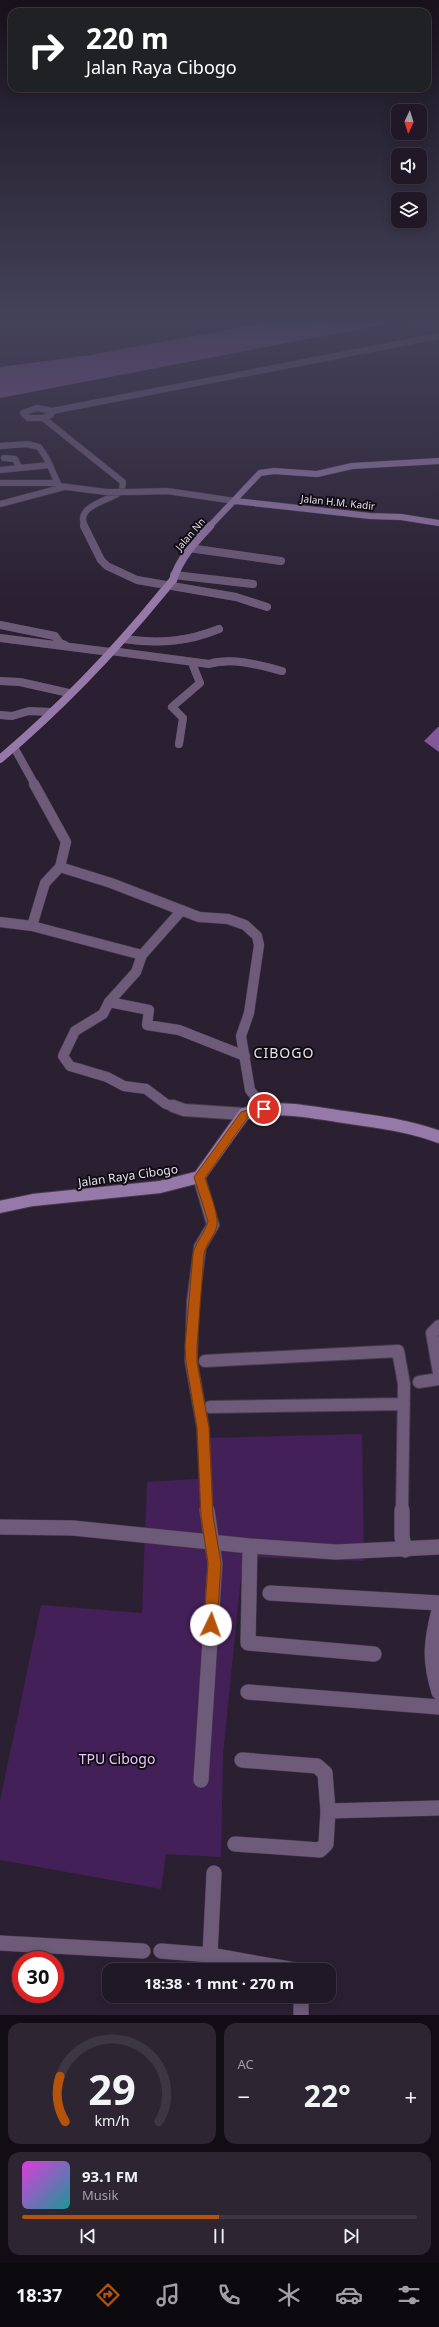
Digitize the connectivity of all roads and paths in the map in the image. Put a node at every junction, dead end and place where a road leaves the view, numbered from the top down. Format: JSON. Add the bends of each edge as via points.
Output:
{"nodes":[{"id":1,"x":24,"y":414,"type":"edge"},
{"id":2,"x":51,"y":414,"type":"edge"},
{"id":3,"x":43,"y":418,"type":"junction"},
{"id":4,"x":0,"y":446,"type":"edge"},
{"id":5,"x":4,"y":458,"type":"dead end"},
{"id":6,"x":439,"y":461,"type":"edge"},
{"id":7,"x":50,"y":465,"type":"junction"},
{"id":8,"x":19,"y":467,"type":"junction"},
{"id":9,"x":0,"y":470,"type":"edge"},
{"id":10,"x":0,"y":483,"type":"edge"},
{"id":11,"x":56,"y":483,"type":"junction"},
{"id":12,"x":64,"y":487,"type":"junction"},
{"id":13,"x":235,"y":501,"type":"junction"},
{"id":14,"x":0,"y":504,"type":"edge"},
{"id":15,"x":439,"y":523,"type":"edge"},
{"id":16,"x":189,"y":548,"type":"junction"},
{"id":17,"x":281,"y":561,"type":"dead end"},
{"id":18,"x":173,"y":578,"type":"junction"},
{"id":19,"x":254,"y":584,"type":"dead end"},
{"id":20,"x":267,"y":607,"type":"dead end"},
{"id":21,"x":0,"y":625,"type":"edge"},
{"id":22,"x":219,"y":629,"type":"dead end"},
{"id":23,"x":0,"y":638,"type":"edge"},
{"id":24,"x":124,"y":639,"type":"junction"},
{"id":25,"x":65,"y":646,"type":"junction"},
{"id":26,"x":111,"y":652,"type":"junction"},
{"id":27,"x":192,"y":663,"type":"junction"},
{"id":28,"x":282,"y":671,"type":"dead end"},
{"id":29,"x":0,"y":681,"type":"edge"},
{"id":30,"x":69,"y":693,"type":"junction"},
{"id":31,"x":51,"y":712,"type":"junction"},
{"id":32,"x":0,"y":714,"type":"edge"},
{"id":33,"x":179,"y":744,"type":"dead end"},
{"id":34,"x":15,"y":749,"type":"junction"},
{"id":35,"x":0,"y":759,"type":"edge"},
{"id":36,"x":60,"y":867,"type":"junction"},
{"id":37,"x":182,"y":910,"type":"junction"},
{"id":38,"x":0,"y":922,"type":"edge"},
{"id":39,"x":32,"y":926,"type":"junction"},
{"id":40,"x":142,"y":955,"type":"junction"},
{"id":41,"x":109,"y":1002,"type":"junction"},
{"id":42,"x":245,"y":1056,"type":"junction"},
{"id":43,"x":264,"y":1109,"type":"junction"},
{"id":44,"x":244,"y":1114,"type":"junction"},
{"id":45,"x":439,"y":1138,"type":"edge"},
{"id":46,"x":200,"y":1177,"type":"junction"},
{"id":47,"x":0,"y":1207,"type":"edge"},
{"id":48,"x":439,"y":1326,"type":"edge"},
{"id":49,"x":205,"y":1361,"type":"dead end"},
{"id":50,"x":439,"y":1373,"type":"edge"},
{"id":51,"x":439,"y":1379,"type":"edge"},
{"id":52,"x":419,"y":1382,"type":"dead end"},
{"id":53,"x":404,"y":1404,"type":"junction"},
{"id":54,"x":210,"y":1406,"type":"dead end"},
{"id":55,"x":0,"y":1526,"type":"edge"},
{"id":56,"x":210,"y":1542,"type":"junction"},
{"id":57,"x":250,"y":1546,"type":"junction"},
{"id":58,"x":439,"y":1548,"type":"edge"},
{"id":59,"x":405,"y":1550,"type":"junction"},
{"id":60,"x":270,"y":1593,"type":"dead end"},
{"id":61,"x":439,"y":1603,"type":"edge"},
{"id":62,"x":439,"y":1610,"type":"edge"},
{"id":63,"x":374,"y":1654,"type":"dead end"},
{"id":64,"x":248,"y":1692,"type":"dead end"},
{"id":65,"x":439,"y":1692,"type":"edge"},
{"id":66,"x":439,"y":1707,"type":"edge"},
{"id":67,"x":242,"y":1760,"type":"dead end"},
{"id":68,"x":201,"y":1780,"type":"dead end"},
{"id":69,"x":439,"y":1808,"type":"edge"},
{"id":70,"x":328,"y":1811,"type":"junction"},
{"id":71,"x":236,"y":1844,"type":"dead end"},
{"id":72,"x":214,"y":1873,"type":"dead end"},
{"id":73,"x":0,"y":1943,"type":"edge"},
{"id":74,"x":143,"y":1951,"type":"dead end"},
{"id":75,"x":161,"y":1951,"type":"dead end"},
{"id":76,"x":210,"y":1955,"type":"junction"},
{"id":77,"x":256,"y":1963,"type":"edge"},
{"id":78,"x":301,"y":2003,"type":"edge"},
{"id":79,"x":301,"y":2015,"type":"edge"}],
"edges":[{"from":1,"to":3,"type":"street","via":[[28,418]]},
{"from":2,"to":3,"type":"street"},
{"from":3,"to":20,"type":"street","via":[[123,482],[122,491],[116,496],[88,508],[83,514],[82,522],[101,560],[107,566],[137,580],[236,597]]},
{"from":4,"to":7,"type":"street","via":[[38,446],[46,452]]},
{"from":5,"to":8,"type":"street","via":[[15,459]]},
{"from":6,"to":13,"type":"street","name":"Jalan Nn","via":[[352,466],[317,474],[265,471],[257,475]]},
{"from":7,"to":8,"type":"street"},
{"from":7,"to":11,"type":"street"},
{"from":8,"to":9,"type":"street"},
{"from":10,"to":11,"type":"street"},
{"from":11,"to":12,"type":"street"},
{"from":12,"to":13,"type":"street","bridge":true,"via":[[106,492],[167,491]]},
{"from":12,"to":14,"type":"street"},
{"from":13,"to":15,"type":"street","name":"Jalan H.M. Kadir"},
{"from":13,"to":16,"type":"street","name":"Jalan Nn"},
{"from":16,"to":17,"type":"street"},
{"from":16,"to":18,"type":"street","name":"Jalan Nn"},
{"from":18,"to":19,"type":"street"},
{"from":18,"to":24,"type":"street","name":"Jalan Nn","bridge":true},
{"from":21,"to":25,"type":"street","via":[[52,635]]},
{"from":22,"to":24,"type":"street","via":[[203,636],[159,644]]},
{"from":23,"to":25,"type":"street"},
{"from":24,"to":26,"type":"street","name":"Jalan Nn"},
{"from":25,"to":26,"type":"street"},
{"from":26,"to":27,"type":"street"},
{"from":26,"to":30,"type":"street","name":"Jalan Nn"},
{"from":27,"to":28,"type":"street","via":[[209,664],[219,661],[253,664]]},
{"from":27,"to":33,"type":"street","via":[[200,683],[172,707],[183,718]]},
{"from":29,"to":30,"type":"street","via":[[20,682]]},
{"from":30,"to":31,"type":"street","name":"Jalan Nn"},
{"from":31,"to":32,"type":"street","via":[[29,711],[12,716]]},
{"from":31,"to":34,"type":"street","name":"Jalan Nn"},
{"from":34,"to":35,"type":"street","name":"Jalan Nn"},
{"from":34,"to":36,"type":"street","via":[[66,842]]},
{"from":36,"to":37,"type":"street"},
{"from":36,"to":39,"type":"street","via":[[45,884]]},
{"from":37,"to":40,"type":"street"},
{"from":37,"to":42,"type":"street","via":[[199,917],[228,919],[245,926],[257,936],[259,945],[249,1013],[241,1036]]},
{"from":38,"to":39,"type":"street"},
{"from":39,"to":40,"type":"street"},
{"from":40,"to":41,"type":"street","via":[[136,972]]},
{"from":41,"to":42,"type":"street","via":[[149,1010],[147,1025],[179,1030]]},
{"from":41,"to":44,"type":"street","via":[[103,1014],[75,1030],[63,1056],[70,1066],[107,1077],[124,1086],[146,1089],[166,1104],[184,1110]]},
{"from":42,"to":43,"type":"street","via":[[250,1090]]},
{"from":43,"to":44,"type":"street"},
{"from":43,"to":45,"type":"street","via":[[390,1122]]},
{"from":44,"to":46,"type":"street"},
{"from":46,"to":47,"type":"street","name":"Jalan Raya Cibogo","via":[[160,1187],[33,1200]]},
{"from":46,"to":56,"type":"street","via":[[213,1221],[212,1228],[200,1246],[193,1301],[191,1354],[203,1428]]},
{"from":48,"to":50,"type":"street","via":[[432,1334]]},
{"from":49,"to":53,"type":"street","via":[[398,1351],[404,1384]]},
{"from":51,"to":52,"type":"street"},
{"from":53,"to":54,"type":"street"},
{"from":53,"to":59,"type":"street","via":[[402,1537]]},
{"from":55,"to":56,"type":"street","via":[[73,1528]]},
{"from":56,"to":57,"type":"street"},
{"from":56,"to":68,"type":"street","via":[[215,1563]]},
{"from":57,"to":59,"type":"street","via":[[336,1552]]},
{"from":57,"to":63,"type":"street","via":[[248,1643]]},
{"from":58,"to":59,"type":"street"},
{"from":60,"to":61,"type":"street"},
{"from":62,"to":65,"type":"street","via":[[430,1647]]},
{"from":64,"to":66,"type":"street"},
{"from":67,"to":70,"type":"street","via":[[317,1766],[325,1773]]},
{"from":69,"to":70,"type":"street"},
{"from":70,"to":71,"type":"street","via":[[326,1844],[320,1850]]},
{"from":72,"to":76,"type":"street"},
{"from":73,"to":74,"type":"street"},
{"from":75,"to":76,"type":"street"},
{"from":76,"to":77,"type":"street"},
{"from":78,"to":79,"type":"street"}]}
